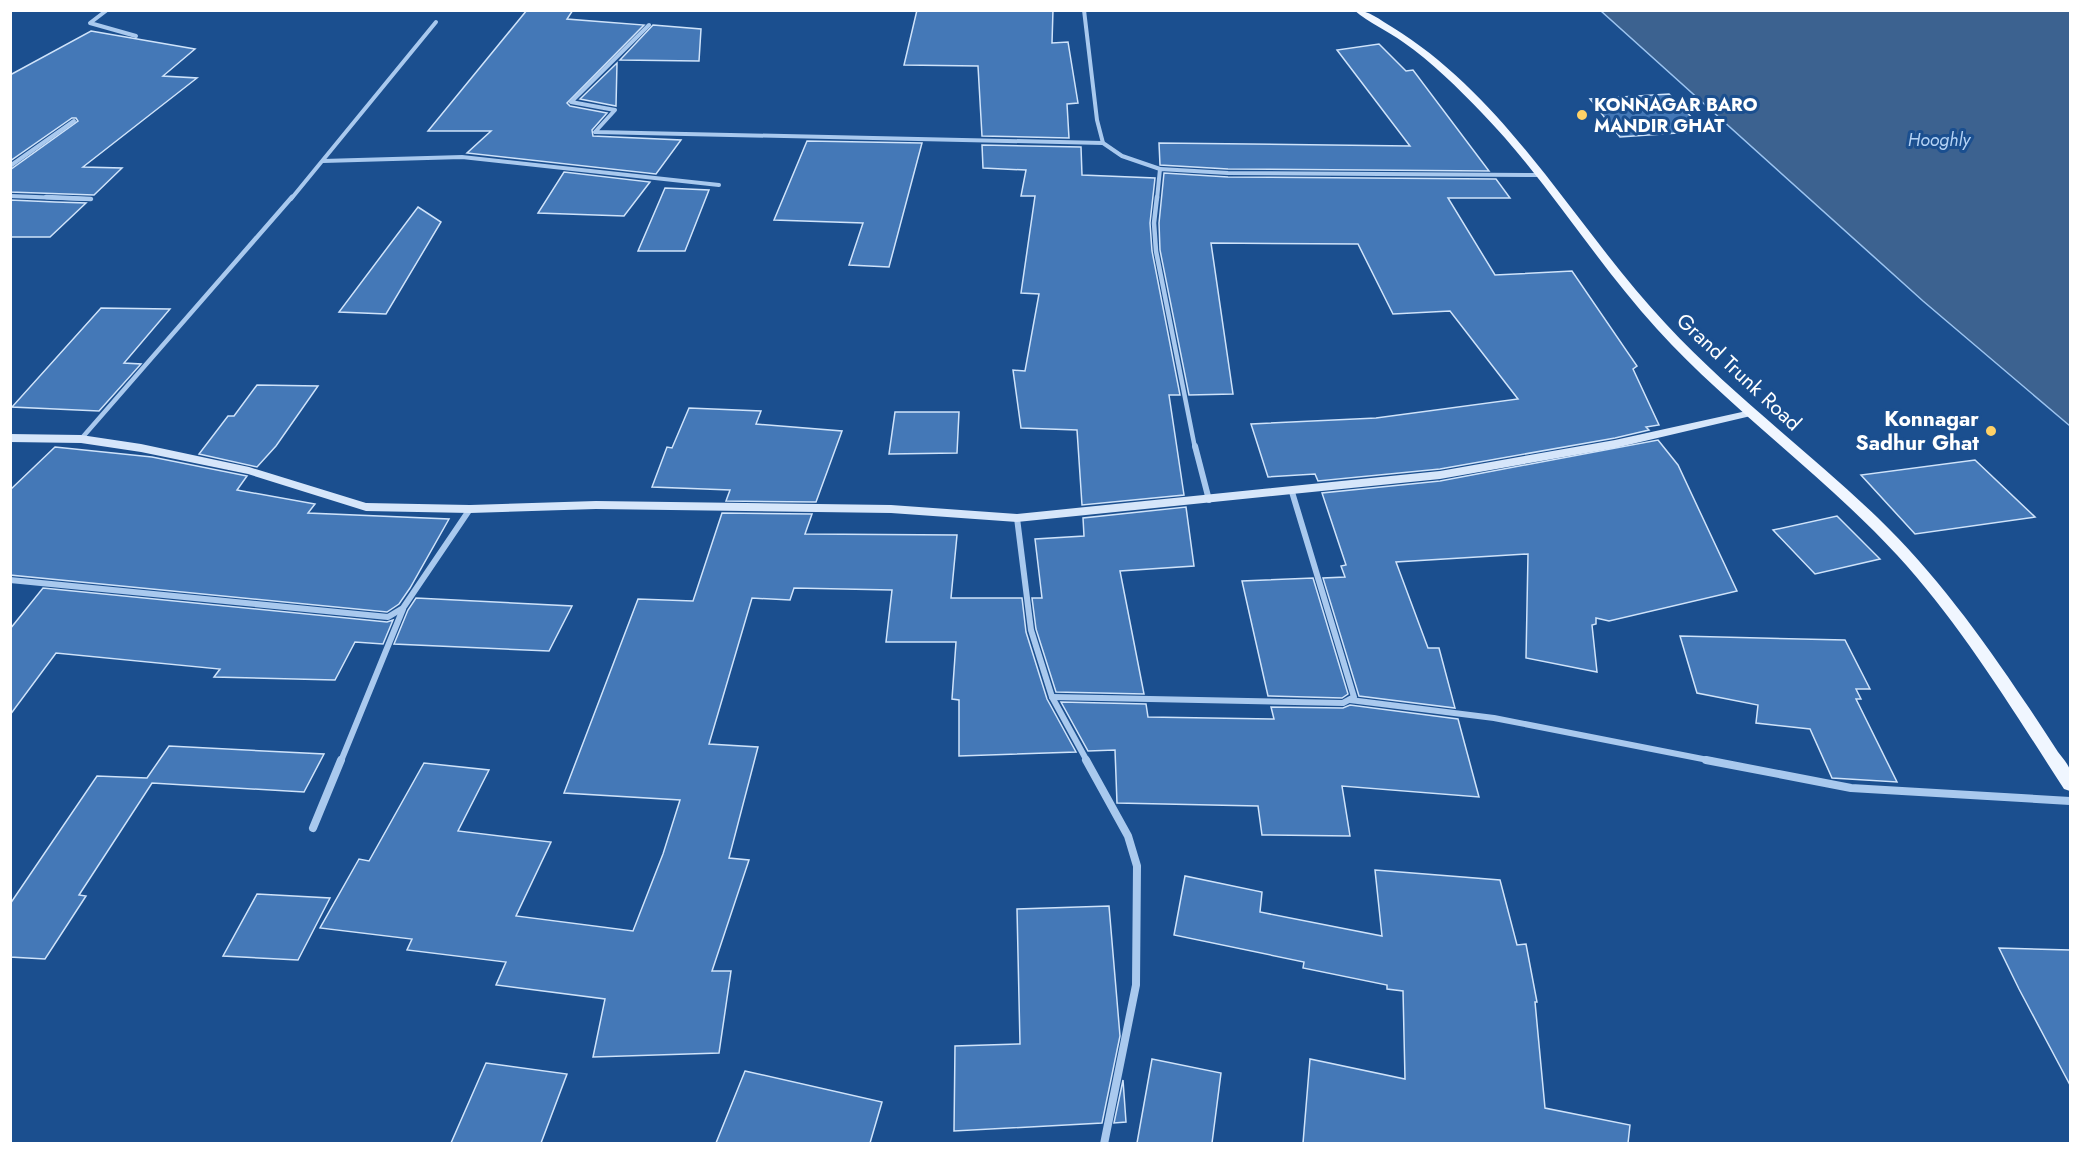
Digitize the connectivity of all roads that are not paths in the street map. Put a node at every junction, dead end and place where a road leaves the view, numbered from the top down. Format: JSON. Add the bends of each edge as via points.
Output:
{"nodes":[{"id":1,"x":107,"y":10,"type":"edge"},
{"id":2,"x":1084,"y":10,"type":"edge"},
{"id":3,"x":1358,"y":10,"type":"edge"},
{"id":4,"x":436,"y":22,"type":"dead end"},
{"id":5,"x":649,"y":25,"type":"dead end"},
{"id":6,"x":136,"y":36,"type":"dead end"},
{"id":7,"x":74,"y":121,"type":"dead end"},
{"id":8,"x":1103,"y":143,"type":"junction"},
{"id":9,"x":323,"y":161,"type":"junction"},
{"id":10,"x":10,"y":166,"type":"edge"},
{"id":11,"x":1160,"y":169,"type":"junction"},
{"id":12,"x":1540,"y":175,"type":"junction"},
{"id":13,"x":719,"y":185,"type":"dead end"},
{"id":14,"x":10,"y":196,"type":"edge"},
{"id":15,"x":91,"y":199,"type":"dead end"},
{"id":16,"x":1750,"y":413,"type":"junction"},
{"id":17,"x":10,"y":438,"type":"edge"},
{"id":18,"x":81,"y":439,"type":"junction"},
{"id":19,"x":1292,"y":492,"type":"junction"},
{"id":20,"x":1209,"y":500,"type":"junction"},
{"id":21,"x":470,"y":509,"type":"junction"},
{"id":22,"x":1017,"y":518,"type":"junction"},
{"id":23,"x":10,"y":580,"type":"edge"},
{"id":24,"x":403,"y":608,"type":"junction"},
{"id":25,"x":1052,"y":697,"type":"junction"},
{"id":26,"x":1350,"y":700,"type":"junction"},
{"id":27,"x":2070,"y":784,"type":"edge"},
{"id":28,"x":2070,"y":801,"type":"edge"},
{"id":29,"x":314,"y":828,"type":"dead end"},
{"id":30,"x":1104,"y":1143,"type":"edge"}],
"edges":[{"from":1,"to":6,"type":"street","via":[[90,23]]},
{"from":2,"to":8,"type":"street"},
{"from":3,"to":12,"type":"main road","name":"Grand Trunk Road","via":[[1415,45],[1452,74]]},
{"from":4,"to":9,"type":"street"},
{"from":5,"to":8,"type":"street","via":[[572,100],[574,104],[615,110],[595,132]]},
{"from":7,"to":10,"type":"street"},
{"from":8,"to":11,"type":"street","via":[[1122,156]]},
{"from":9,"to":13,"type":"street","via":[[462,157]]},
{"from":9,"to":18,"type":"street","via":[[205,302]]},
{"from":11,"to":12,"type":"street"},
{"from":11,"to":20,"type":"street","via":[[1154,223],[1156,250],[1189,426]]},
{"from":12,"to":16,"type":"main road","name":"Grand Trunk Road","via":[[1618,278]]},
{"from":14,"to":15,"type":"street"},
{"from":16,"to":19,"type":"street","via":[[1615,444],[1440,475]]},
{"from":16,"to":27,"type":"main road","name":"Grand Trunk Road","via":[[1851,501],[1902,552],[1970,637]]},
{"from":17,"to":18,"type":"street"},
{"from":18,"to":21,"type":"street","via":[[249,471],[366,507]]},
{"from":19,"to":20,"type":"street"},
{"from":19,"to":26,"type":"street","via":[[1354,690]]},
{"from":20,"to":22,"type":"street"},
{"from":21,"to":22,"type":"street","via":[[596,505],[891,509]]},
{"from":21,"to":24,"type":"street"},
{"from":22,"to":25,"type":"street","via":[[1031,630]]},
{"from":23,"to":24,"type":"street","via":[[381,617]]},
{"from":24,"to":29,"type":"street"},
{"from":25,"to":26,"type":"street","via":[[1343,703]]},
{"from":25,"to":30,"type":"street","via":[[1128,836],[1137,866],[1136,985]]},
{"from":26,"to":28,"type":"street","via":[[1494,718],[1851,788]]}]}
